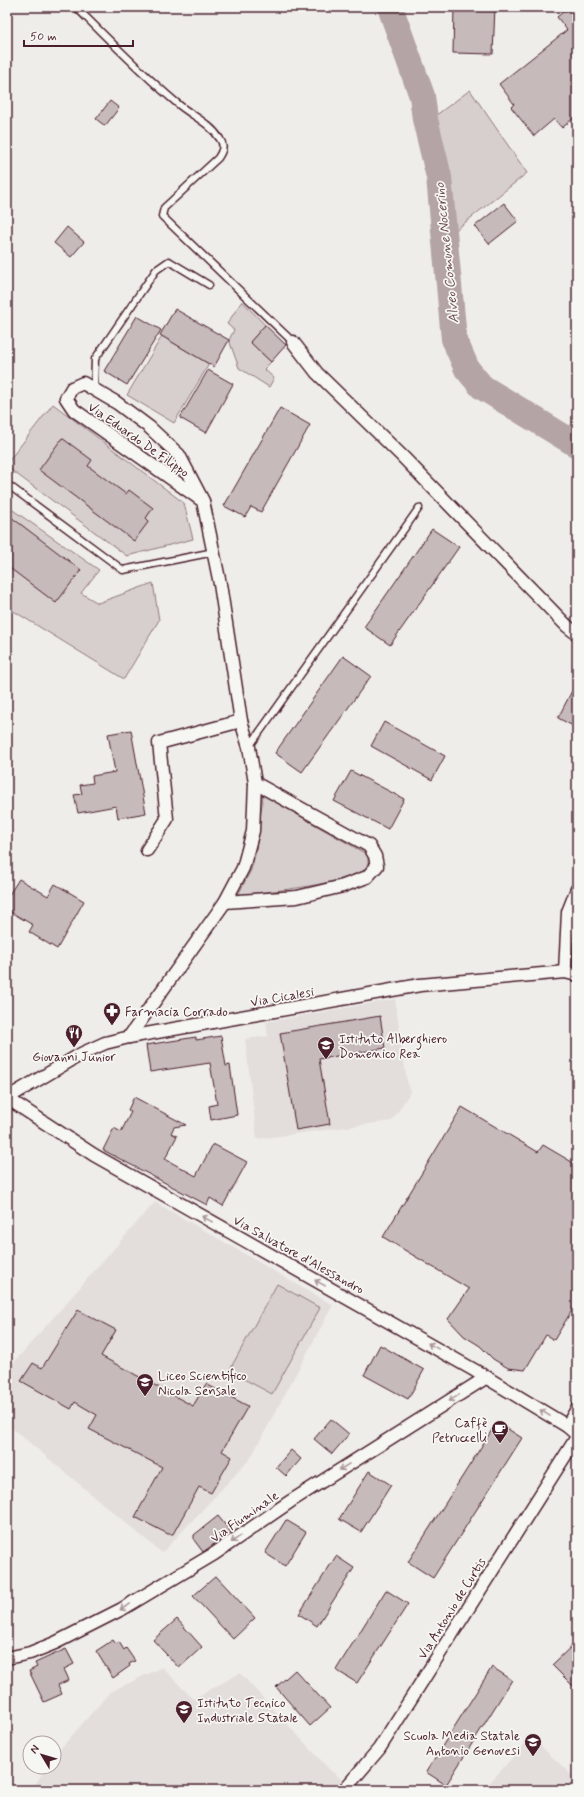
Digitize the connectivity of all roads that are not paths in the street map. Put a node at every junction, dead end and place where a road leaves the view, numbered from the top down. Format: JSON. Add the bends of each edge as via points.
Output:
{"nodes":[{"id":1,"x":76,"y":7,"type":"edge"},
{"id":2,"x":209,"y":285,"type":"dead end"},
{"id":3,"x":293,"y":342,"type":"joint"},
{"id":4,"x":94,"y":389,"type":"junction"},
{"id":5,"x":7,"y":484,"type":"edge"},
{"id":6,"x":202,"y":501,"type":"junction"},
{"id":7,"x":419,"y":508,"type":"dead end"},
{"id":8,"x":214,"y":552,"type":"junction"},
{"id":9,"x":577,"y":634,"type":"edge"},
{"id":10,"x":241,"y":721,"type":"junction"},
{"id":11,"x":249,"y":747,"type":"junction"},
{"id":12,"x":255,"y":783,"type":"junction"},
{"id":13,"x":147,"y":850,"type":"dead end"},
{"id":14,"x":577,"y":889,"type":"edge"},
{"id":15,"x":225,"y":902,"type":"junction"},
{"id":16,"x":571,"y":974,"type":"edge"},
{"id":17,"x":129,"y":1037,"type":"junction"},
{"id":18,"x":7,"y":1098,"type":"edge"},
{"id":19,"x":487,"y":1377,"type":"junction"},
{"id":20,"x":577,"y":1409,"type":"edge"},
{"id":21,"x":567,"y":1426,"type":"junction"},
{"id":22,"x":577,"y":1436,"type":"edge"},
{"id":23,"x":7,"y":1658,"type":"edge"},
{"id":24,"x":344,"y":1790,"type":"edge"}],
"edges":[{"from":1,"to":3,"type":"lane","via":[[165,93],[199,118],[221,140],[223,146],[218,158],[164,208],[162,216]]},
{"from":2,"to":4,"type":"lane","via":[[169,261],[156,270],[95,359]]},
{"from":3,"to":9,"type":"street","via":[[316,373],[402,456]]},
{"from":4,"to":6,"type":"street","name":"Via Eduardo De Filippo","via":[[149,427],[179,456]]},
{"from":4,"to":6,"type":"street","name":"Via Eduardo De Filippo","via":[[83,383],[72,388],[66,398],[74,410]]},
{"from":5,"to":8,"type":"lane","via":[[123,570]]},
{"from":6,"to":8,"type":"street","name":"Via Eduardo De Filippo"},
{"from":7,"to":11,"type":"lane"},
{"from":8,"to":10,"type":"street","name":"Via Eduardo De Filippo"},
{"from":10,"to":11,"type":"street","name":"Via Eduardo De Filippo"},
{"from":10,"to":13,"type":"street","via":[[159,743],[167,819]]},
{"from":11,"to":12,"type":"street","name":"Via Eduardo De Filippo"},
{"from":12,"to":15,"type":"street","name":"Via Eduardo De Filippo","via":[[253,831],[243,868]]},
{"from":12,"to":15,"type":"street","via":[[369,846],[377,866],[367,877],[343,886],[297,896]]},
{"from":14,"to":16,"type":"street","via":[[568,912]]},
{"from":15,"to":17,"type":"street","name":"Via Eduardo De Filippo"},
{"from":16,"to":17,"type":"street","name":"Via Cicalesi","via":[[420,985]]},
{"from":17,"to":18,"type":"street","name":"Via Cicalesi","via":[[105,1043],[83,1053]]},
{"from":19,"to":18,"type":"street","name":"Via Salvatore d'Alessandro","one_way":true,"via":[[94,1155]]},
{"from":21,"to":19,"type":"street","name":"Via Salvatore d'Alessandro","one_way":true},
{"from":19,"to":23,"type":"street","name":"Via Fiuminale","one_way":true,"via":[[291,1500],[214,1554],[122,1609],[55,1643],[30,1653]]},
{"from":20,"to":21,"type":"street"},
{"from":21,"to":22,"type":"street","name":"Via Salvatore d'Alessandro"},
{"from":22,"to":24,"type":"street","name":"Via Antonio de Curtis","via":[[378,1749]]}]}
